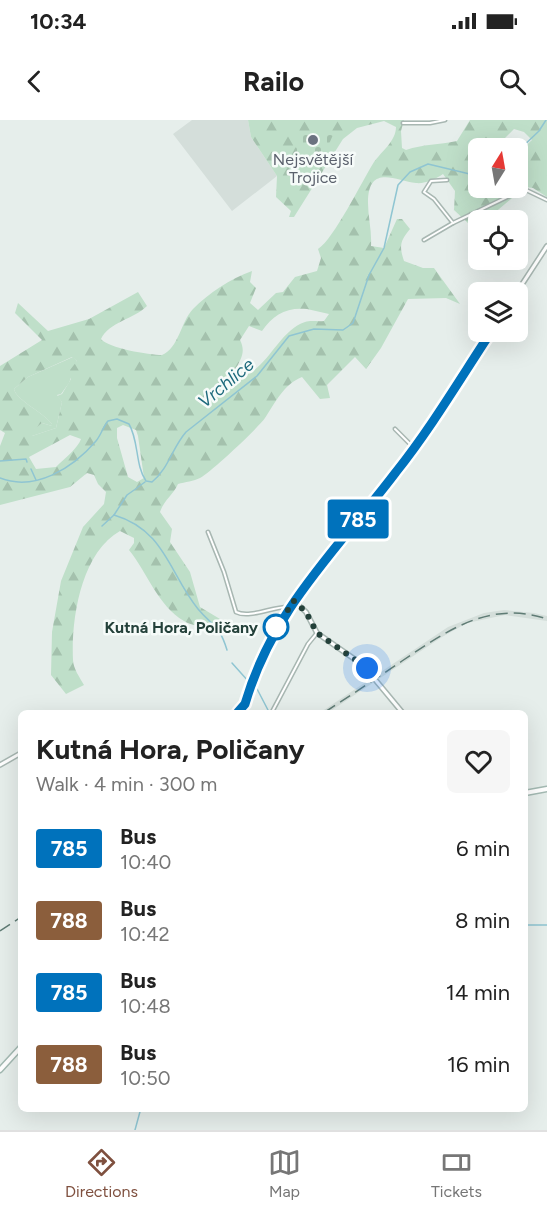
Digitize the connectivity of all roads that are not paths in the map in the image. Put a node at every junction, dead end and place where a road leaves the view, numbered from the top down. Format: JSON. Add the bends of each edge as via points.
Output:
{"nodes":[{"id":1,"x":445,"y":120,"type":"edge"},
{"id":2,"x":403,"y":123,"type":"dead end"},
{"id":3,"x":447,"y":180,"type":"dead end"},
{"id":4,"x":547,"y":200,"type":"edge"},
{"id":5,"x":453,"y":223,"type":"junction"},
{"id":6,"x":424,"y":240,"type":"dead end"},
{"id":7,"x":547,"y":246,"type":"edge"},
{"id":8,"x":524,"y":282,"type":"edge"},
{"id":9,"x":484,"y":342,"type":"edge"},
{"id":10,"x":395,"y":429,"type":"dead end"},
{"id":11,"x":414,"y":448,"type":"junction"},
{"id":12,"x":208,"y":532,"type":"dead end"},
{"id":13,"x":294,"y":601,"type":"junction"},
{"id":14,"x":289,"y":607,"type":"junction"},
{"id":15,"x":317,"y":633,"type":"junction"},
{"id":16,"x":241,"y":710,"type":"edge"},
{"id":17,"x":273,"y":710,"type":"edge"},
{"id":18,"x":400,"y":710,"type":"edge"},
{"id":19,"x":18,"y":755,"type":"edge"},
{"id":20,"x":0,"y":765,"type":"edge"},
{"id":21,"x":547,"y":789,"type":"edge"},
{"id":22,"x":528,"y":792,"type":"edge"},
{"id":23,"x":18,"y":1050,"type":"edge"},
{"id":24,"x":0,"y":1070,"type":"edge"}],
"edges":[{"from":1,"to":2,"type":"street"},
{"from":3,"to":5,"type":"street","via":[[430,181],[424,192]]},
{"from":4,"to":5,"type":"street","via":[[524,189]]},
{"from":5,"to":6,"type":"street"},
{"from":7,"to":8,"type":"street"},
{"from":9,"to":11,"type":"street"},
{"from":10,"to":11,"type":"street"},
{"from":11,"to":13,"type":"street"},
{"from":12,"to":14,"type":"street","via":[[236,612],[249,614]]},
{"from":13,"to":14,"type":"street"},
{"from":13,"to":15,"type":"street","via":[[306,612]]},
{"from":14,"to":16,"type":"street","via":[[261,656]]},
{"from":15,"to":17,"type":"street"},
{"from":15,"to":18,"type":"street","via":[[367,668]]},
{"from":19,"to":20,"type":"street"},
{"from":21,"to":22,"type":"main road"},
{"from":23,"to":24,"type":"main road"}]}
